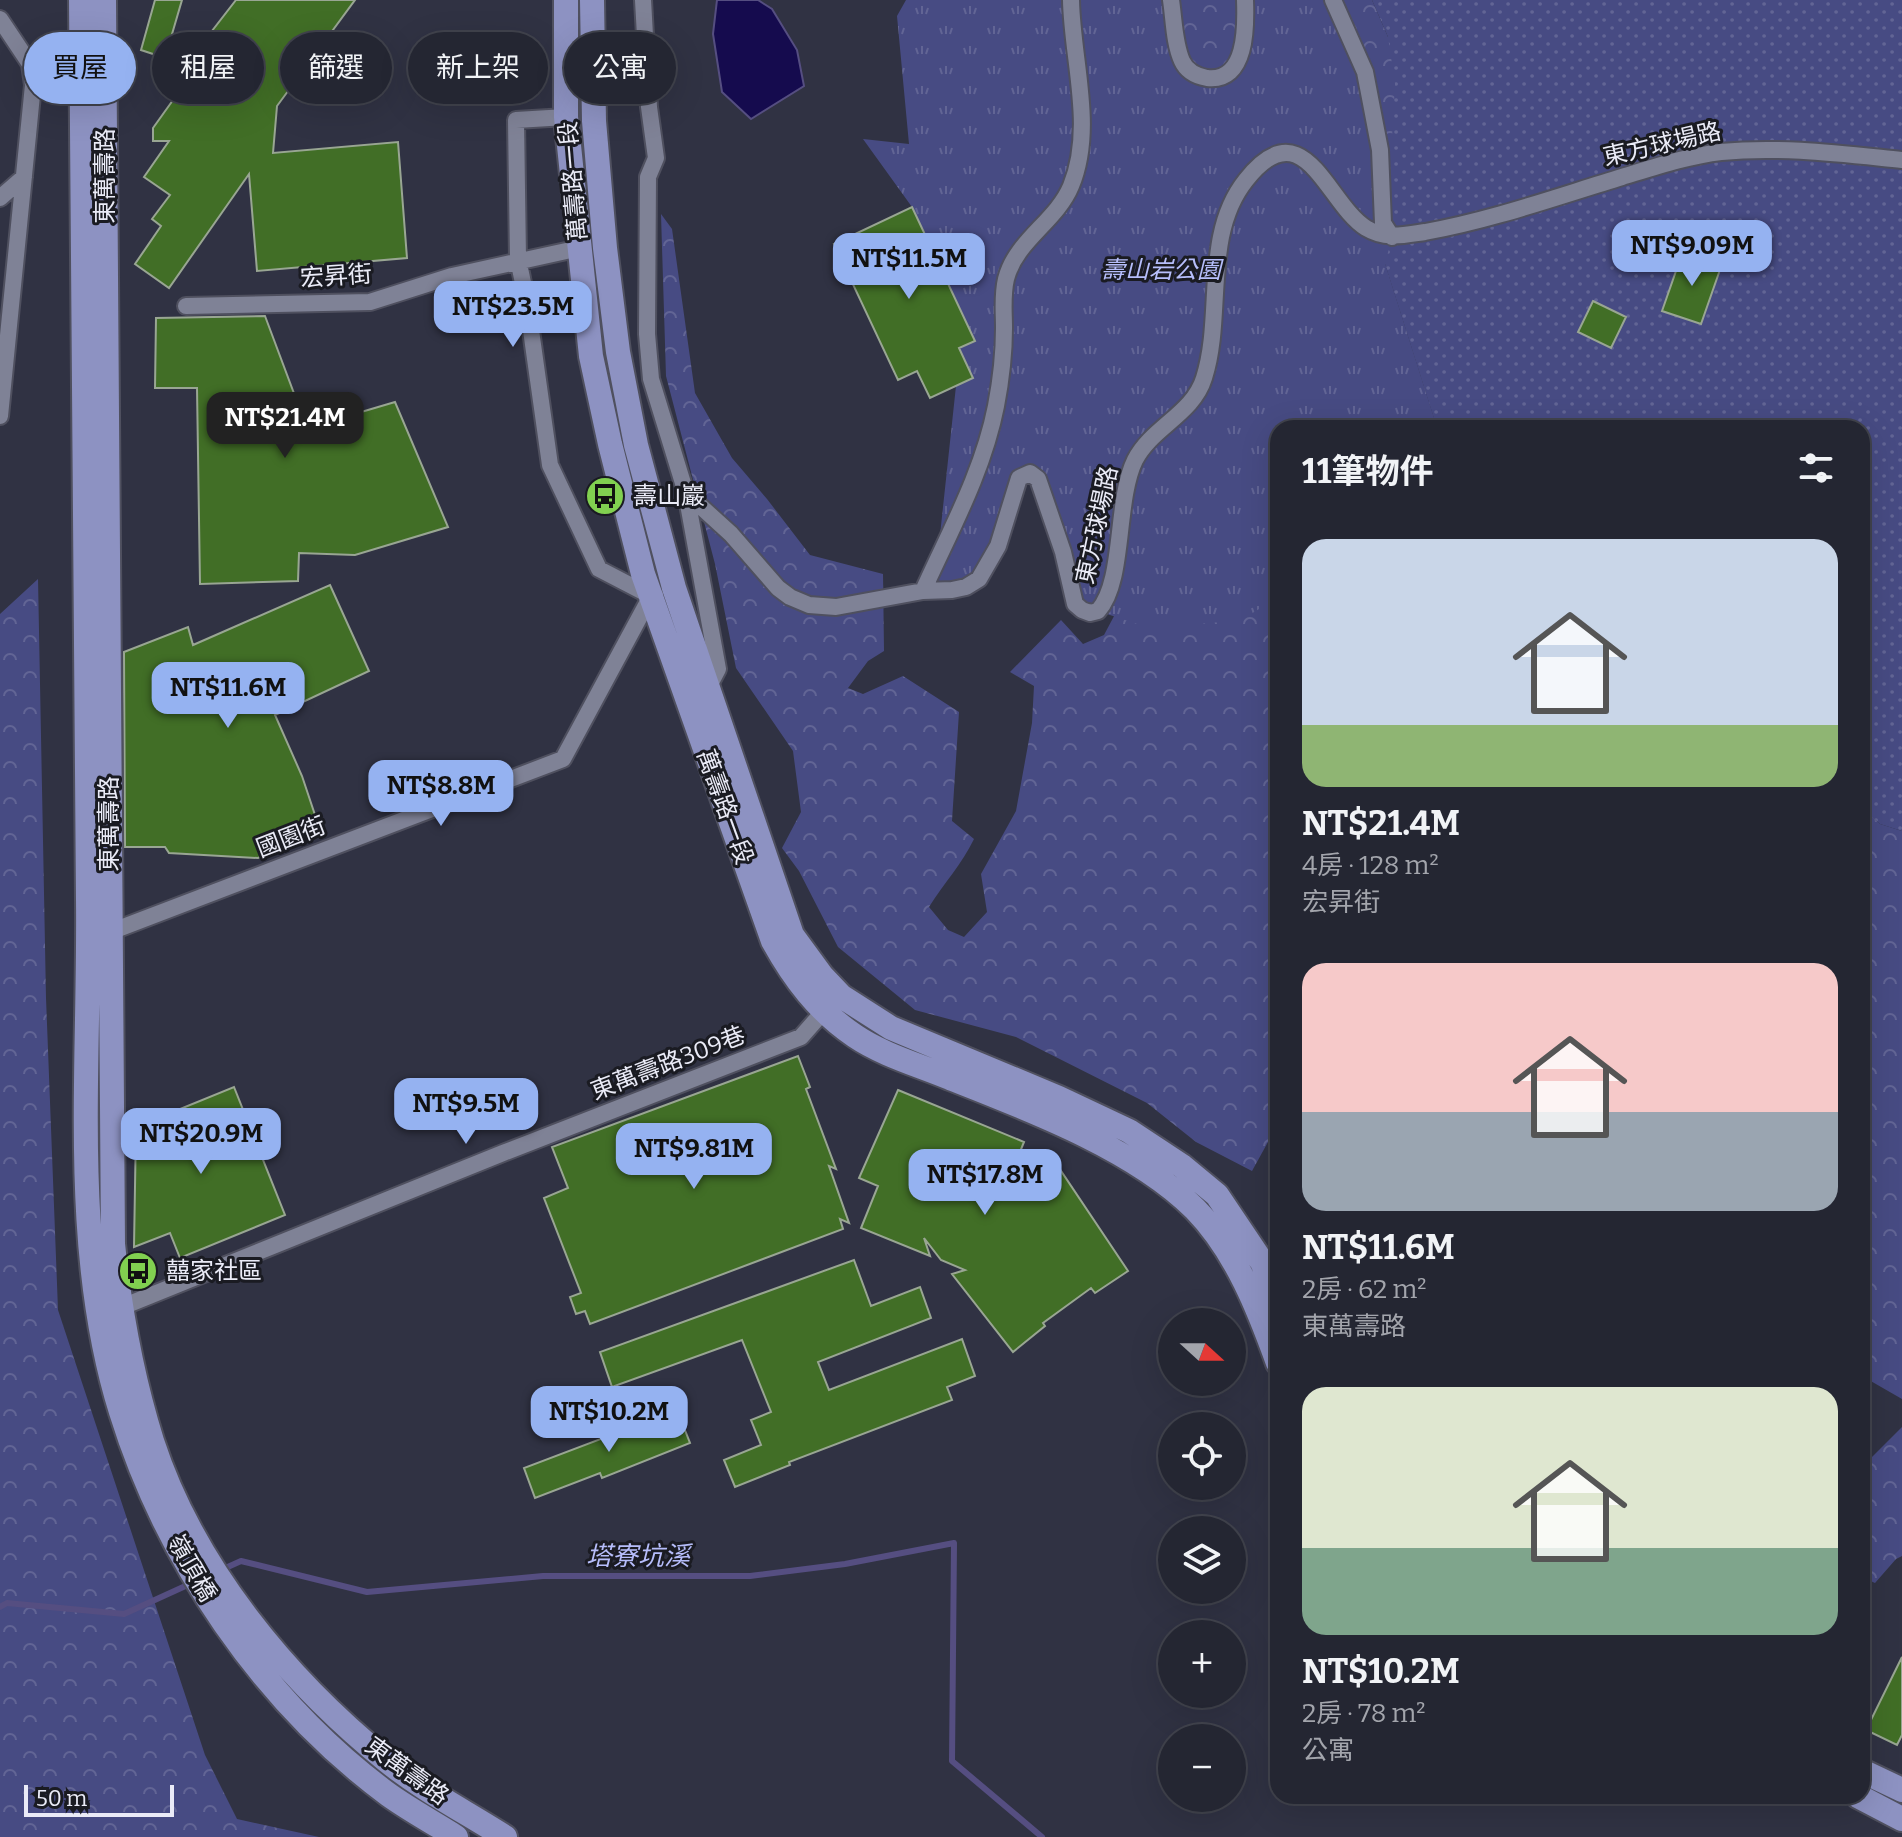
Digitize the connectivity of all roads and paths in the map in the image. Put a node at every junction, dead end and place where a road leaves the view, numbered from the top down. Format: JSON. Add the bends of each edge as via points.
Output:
{"nodes":[{"id":1,"x":81,"y":0,"type":"edge"},
{"id":2,"x":104,"y":0,"type":"edge"},
{"id":3,"x":566,"y":0,"type":"edge"},
{"id":4,"x":592,"y":0,"type":"edge"},
{"id":5,"x":643,"y":0,"type":"edge"},
{"id":6,"x":1071,"y":0,"type":"edge"},
{"id":7,"x":1171,"y":0,"type":"edge"},
{"id":8,"x":1245,"y":0,"type":"edge"},
{"id":9,"x":1333,"y":0,"type":"edge"},
{"id":10,"x":0,"y":19,"type":"edge"},
{"id":11,"x":566,"y":117,"type":"junction"},
{"id":12,"x":1902,"y":160,"type":"edge"},
{"id":13,"x":24,"y":177,"type":"junction"},
{"id":14,"x":0,"y":198,"type":"edge"},
{"id":15,"x":1392,"y":237,"type":"junction"},
{"id":16,"x":580,"y":248,"type":"junction"},
{"id":17,"x":518,"y":259,"type":"junction"},
{"id":18,"x":186,"y":306,"type":"dead end"},
{"id":19,"x":0,"y":416,"type":"edge"},
{"id":20,"x":686,"y":493,"type":"junction"},
{"id":21,"x":923,"y":591,"type":"junction"},
{"id":22,"x":662,"y":592,"type":"junction"},
{"id":23,"x":698,"y":692,"type":"junction"},
{"id":24,"x":110,"y":932,"type":"junction"},
{"id":25,"x":832,"y":1003,"type":"junction"},
{"id":26,"x":1270,"y":1280,"type":"edge"},
{"id":27,"x":109,"y":1312,"type":"junction"},
{"id":28,"x":1270,"y":1341,"type":"edge"},
{"id":29,"x":122,"y":1416,"type":"joint"},
{"id":30,"x":174,"y":1496,"type":"joint"},
{"id":31,"x":314,"y":1697,"type":"joint"},
{"id":32,"x":290,"y":1704,"type":"joint"},
{"id":33,"x":1870,"y":1775,"type":"edge"},
{"id":34,"x":1902,"y":1790,"type":"edge"},
{"id":35,"x":1870,"y":1802,"type":"edge"},
{"id":36,"x":1902,"y":1819,"type":"edge"},
{"id":37,"x":456,"y":1837,"type":"edge"},
{"id":38,"x":505,"y":1837,"type":"edge"}],
"edges":[{"from":1,"to":27,"type":"main road","name":"東萬壽路","via":[[87,1226]]},
{"from":2,"to":24,"type":"main road","name":"東萬壽路"},
{"from":3,"to":11,"type":"main road","name":"萬壽路一段"},
{"from":4,"to":22,"type":"main road","name":"萬壽路一段","via":[[594,121],[605,248],[618,352]]},
{"from":5,"to":20,"type":"street","via":[[656,158],[648,177],[647,334],[651,379]]},
{"from":6,"to":21,"type":"street","via":[[1081,78],[1080,158],[1056,213],[1010,266],[1002,367],[988,440]]},
{"from":7,"to":8,"type":"street","via":[[1182,62],[1195,75],[1214,79],[1234,67],[1241,54]]},
{"from":9,"to":15,"type":"street","via":[[1365,72],[1375,111],[1383,223]]},
{"from":10,"to":13,"type":"street","via":[[30,64],[33,85]]},
{"from":11,"to":16,"type":"main road","name":"萬壽路一段"},
{"from":11,"to":17,"type":"street","via":[[516,120]]},
{"from":12,"to":15,"type":"street","name":"東方球場路","via":[[1766,149],[1719,152],[1670,162],[1475,223]]},
{"from":13,"to":14,"type":"street"},
{"from":13,"to":19,"type":"street"},
{"from":15,"to":21,"type":"street","name":"東方球場路","via":[[1365,228],[1312,164],[1290,155],[1264,159],[1225,217],[1205,377],[1195,399],[1136,459],[1103,605],[1090,613],[1075,604],[1055,527],[1038,479],[1030,473],[1019,478],[998,546],[979,579],[952,590]]},
{"from":16,"to":17,"type":"street","name":"宏昇街"},
{"from":16,"to":22,"type":"main road","name":"萬壽路一段","via":[[591,356],[610,444]]},
{"from":17,"to":18,"type":"street","name":"宏昇街","via":[[370,302]]},
{"from":17,"to":22,"type":"street","via":[[550,465],[599,569]]},
{"from":20,"to":21,"type":"street","name":"東方球場路","via":[[778,588],[809,605],[836,607]]},
{"from":20,"to":23,"type":"street","via":[[718,669]]},
{"from":22,"to":23,"type":"main road","name":"萬壽路一段"},
{"from":22,"to":24,"type":"street","name":"國園街","via":[[563,759]]},
{"from":23,"to":25,"type":"main road","name":"萬壽路一段","via":[[773,941],[792,975]]},
{"from":24,"to":27,"type":"main road","name":"東萬壽路"},
{"from":25,"to":26,"type":"main road","name":"萬壽路一段","via":[[1129,1131],[1217,1195]]},
{"from":25,"to":27,"type":"street","name":"東萬壽路309巷","via":[[801,1037]]},
{"from":25,"to":28,"type":"main road","name":"萬壽路一段","via":[[856,1037],[1138,1164],[1195,1210],[1227,1252],[1256,1302]]},
{"from":27,"to":29,"type":"main road","name":"東萬壽路","via":[[105,1358]]},
{"from":27,"to":30,"type":"main road","name":"東萬壽路"},
{"from":29,"to":32,"type":"main road","name":"嶺頂橋","via":[[146,1482],[182,1553],[248,1656]]},
{"from":30,"to":31,"type":"main road","name":"嶺頂橋","via":[[210,1563]]},
{"from":31,"to":38,"type":"main road","name":"東萬壽路","via":[[390,1763]]},
{"from":32,"to":37,"type":"main road","name":"東萬壽路","via":[[389,1795]]},
{"from":33,"to":34,"type":"main road"},
{"from":35,"to":36,"type":"main road"}]}
